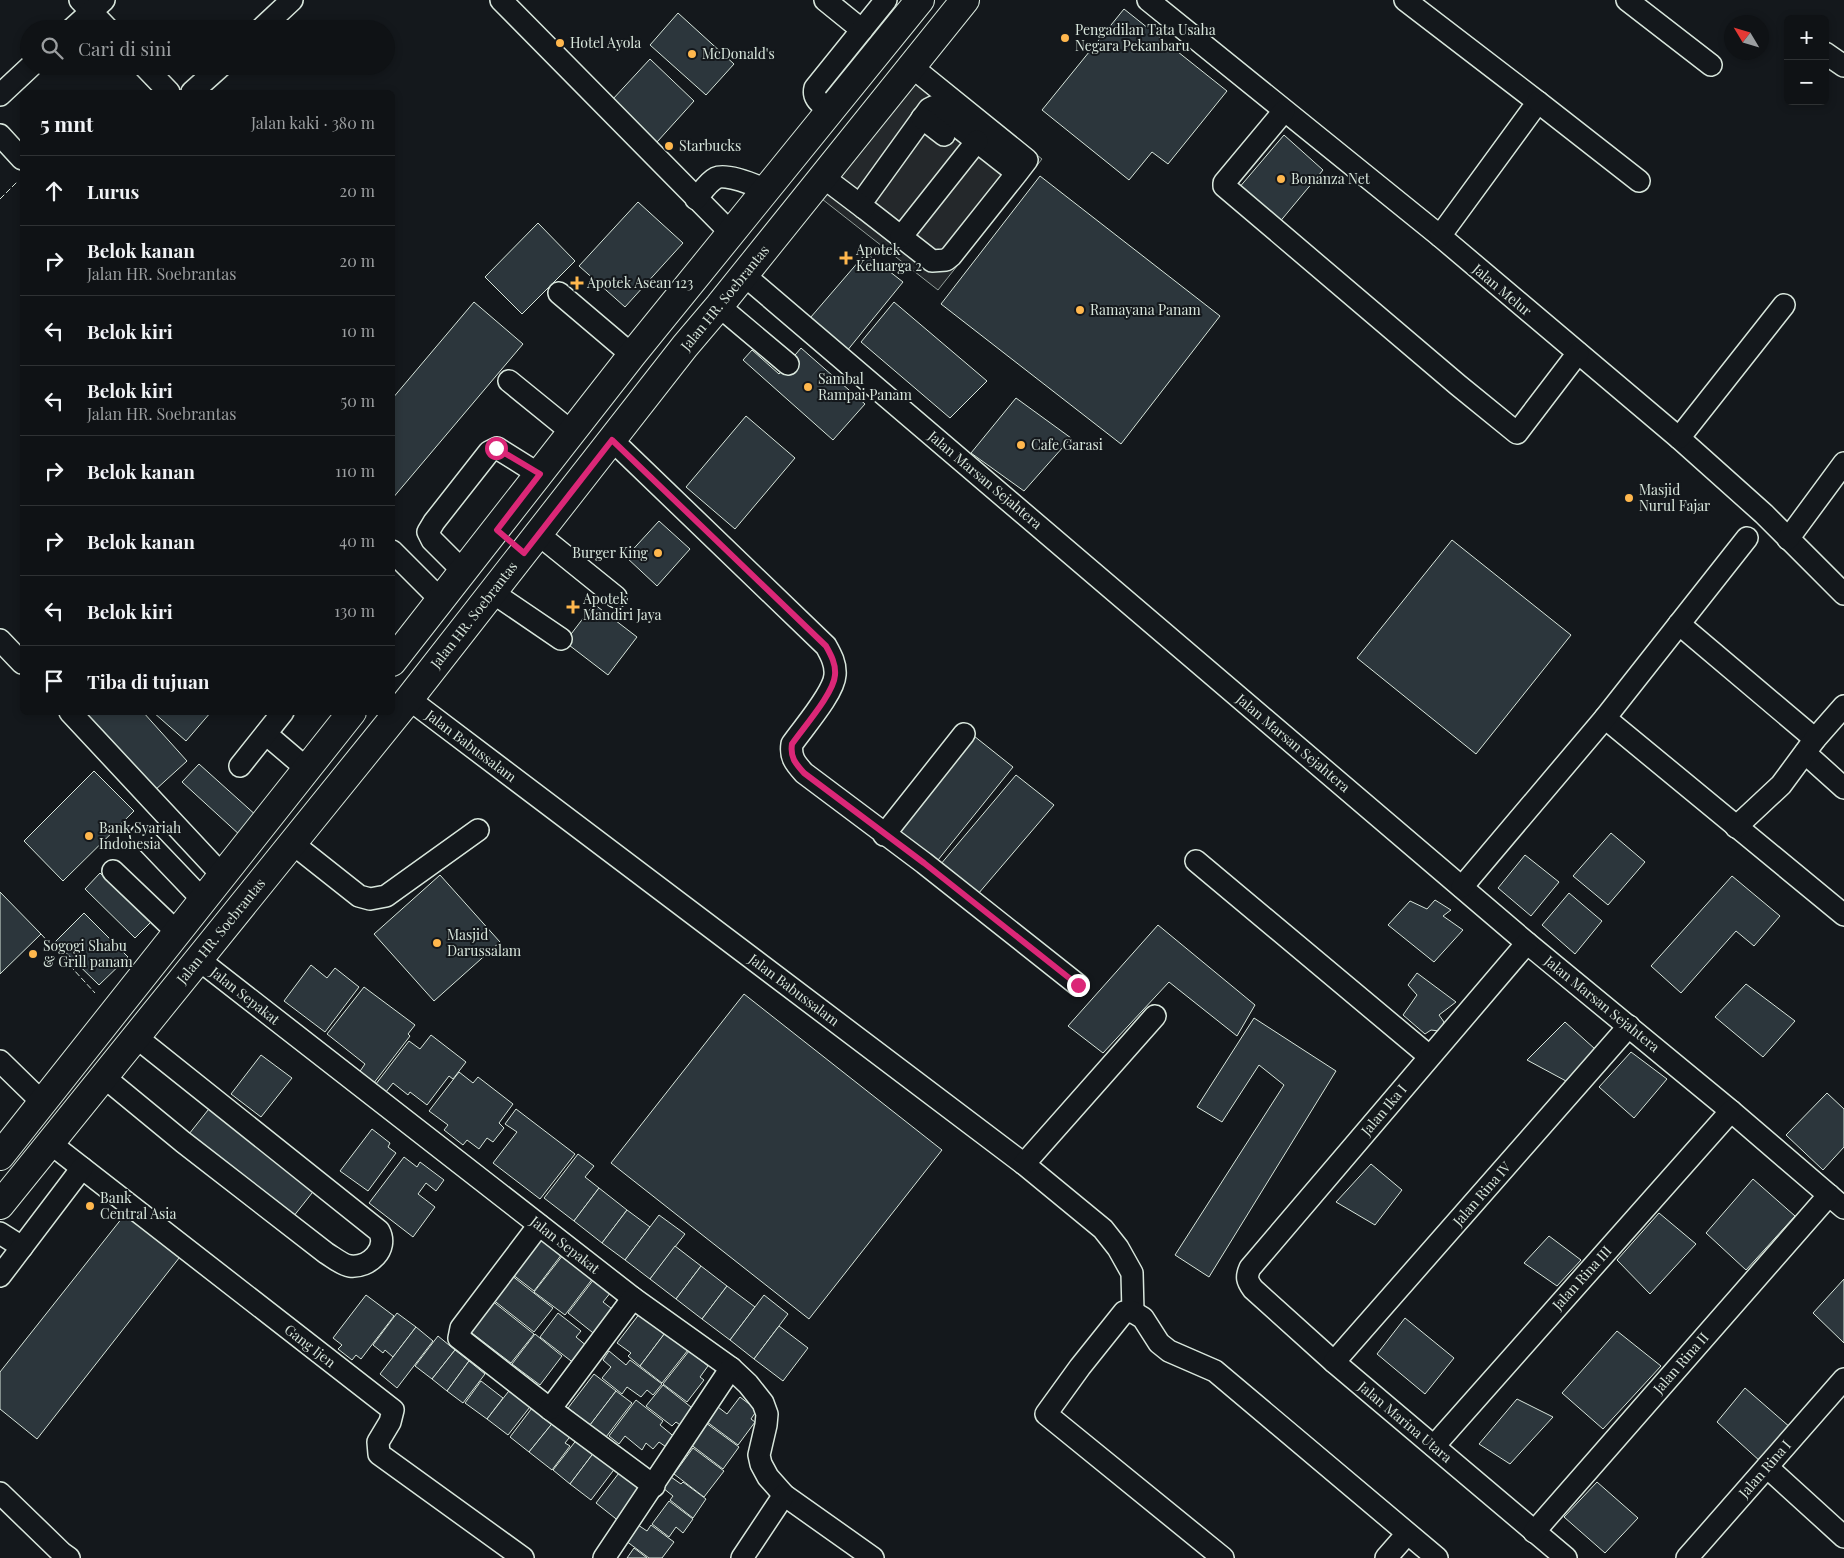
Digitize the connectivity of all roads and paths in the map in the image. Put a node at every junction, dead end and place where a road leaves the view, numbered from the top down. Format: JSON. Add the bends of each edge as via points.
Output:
{"nodes":[{"id":1,"x":292,"y":0,"type":"edge"},
{"id":2,"x":501,"y":0,"type":"edge"},
{"id":3,"x":825,"y":0,"type":"edge"},
{"id":4,"x":886,"y":0,"type":"edge"},
{"id":5,"x":920,"y":0,"type":"edge"},
{"id":6,"x":965,"y":0,"type":"edge"},
{"id":7,"x":1148,"y":0,"type":"edge"},
{"id":8,"x":1405,"y":0,"type":"edge"},
{"id":9,"x":1627,"y":0,"type":"edge"},
{"id":10,"x":92,"y":4,"type":"edge"},
{"id":11,"x":79,"y":20,"type":"edge"},
{"id":12,"x":102,"y":20,"type":"edge"},
{"id":13,"x":271,"y":20,"type":"edge"},
{"id":14,"x":862,"y":30,"type":"junction"},
{"id":15,"x":1829,"y":56,"type":"edge"},
{"id":16,"x":1711,"y":65,"type":"dead end"},
{"id":17,"x":1844,"y":66,"type":"edge"},
{"id":18,"x":912,"y":67,"type":"junction"},
{"id":19,"x":21,"y":75,"type":"edge"},
{"id":20,"x":153,"y":75,"type":"edge"},
{"id":21,"x":211,"y":75,"type":"edge"},
{"id":22,"x":167,"y":90,"type":"edge"},
{"id":23,"x":194,"y":90,"type":"edge"},
{"id":24,"x":0,"y":94,"type":"edge"},
{"id":25,"x":1538,"y":102,"type":"junction"},
{"id":26,"x":829,"y":111,"type":"junction"},
{"id":27,"x":1284,"y":111,"type":"junction"},
{"id":28,"x":922,"y":118,"type":"junction"},
{"id":29,"x":0,"y":135,"type":"edge"},
{"id":30,"x":944,"y":135,"type":"dead end"},
{"id":31,"x":977,"y":141,"type":"junction"},
{"id":32,"x":20,"y":157,"type":"edge"},
{"id":33,"x":1017,"y":173,"type":"junction"},
{"id":34,"x":823,"y":177,"type":"junction"},
{"id":35,"x":1639,"y":181,"type":"dead end"},
{"id":36,"x":766,"y":190,"type":"junction"},
{"id":37,"x":696,"y":198,"type":"junction"},
{"id":38,"x":864,"y":208,"type":"junction"},
{"id":39,"x":731,"y":234,"type":"junction"},
{"id":40,"x":1440,"y":236,"type":"junction"},
{"id":41,"x":901,"y":237,"type":"junction"},
{"id":42,"x":744,"y":275,"type":"junction"},
{"id":43,"x":559,"y":293,"type":"dead end"},
{"id":44,"x":1784,"y":305,"type":"dead end"},
{"id":45,"x":719,"y":306,"type":"junction"},
{"id":46,"x":1578,"y":354,"type":"junction"},
{"id":47,"x":632,"y":355,"type":"junction"},
{"id":48,"x":788,"y":364,"type":"dead end"},
{"id":49,"x":509,"y":381,"type":"dead end"},
{"id":50,"x":573,"y":433,"type":"junction"},
{"id":51,"x":1679,"y":438,"type":"junction"},
{"id":52,"x":612,"y":440,"type":"junction"},
{"id":53,"x":1844,"y":464,"type":"edge"},
{"id":54,"x":540,"y":474,"type":"junction"},
{"id":55,"x":497,"y":530,"type":"junction"},
{"id":56,"x":1747,"y":538,"type":"dead end"},
{"id":57,"x":1788,"y":539,"type":"junction"},
{"id":58,"x":531,"y":543,"type":"junction"},
{"id":59,"x":395,"y":554,"type":"edge"},
{"id":60,"x":463,"y":571,"type":"junction"},
{"id":61,"x":492,"y":592,"type":"junction"},
{"id":62,"x":1844,"y":594,"type":"edge"},
{"id":63,"x":616,"y":597,"type":"dead end"},
{"id":64,"x":440,"y":599,"type":"junction"},
{"id":65,"x":470,"y":621,"type":"junction"},
{"id":66,"x":1679,"y":624,"type":"junction"},
{"id":67,"x":561,"y":639,"type":"dead end"},
{"id":68,"x":0,"y":640,"type":"edge"},
{"id":69,"x":395,"y":658,"type":"edge"},
{"id":70,"x":20,"y":661,"type":"edge"},
{"id":71,"x":409,"y":699,"type":"junction"},
{"id":72,"x":1844,"y":706,"type":"edge"},
{"id":73,"x":73,"y":715,"type":"edge"},
{"id":74,"x":281,"y":715,"type":"edge"},
{"id":75,"x":350,"y":715,"type":"edge"},
{"id":76,"x":1606,"y":718,"type":"junction"},
{"id":77,"x":266,"y":734,"type":"junction"},
{"id":78,"x":964,"y":734,"type":"dead end"},
{"id":79,"x":1810,"y":746,"type":"junction"},
{"id":80,"x":240,"y":766,"type":"dead end"},
{"id":81,"x":307,"y":769,"type":"junction"},
{"id":82,"x":1844,"y":788,"type":"edge"},
{"id":83,"x":1736,"y":827,"type":"junction"},
{"id":84,"x":478,"y":830,"type":"dead end"},
{"id":85,"x":141,"y":835,"type":"dead end"},
{"id":86,"x":884,"y":835,"type":"junction"},
{"id":87,"x":292,"y":842,"type":"junction"},
{"id":88,"x":1196,"y":861,"type":"dead end"},
{"id":89,"x":113,"y":871,"type":"dead end"},
{"id":90,"x":223,"y":876,"type":"junction"},
{"id":91,"x":1462,"y":887,"type":"junction"},
{"id":92,"x":204,"y":901,"type":"junction"},
{"id":93,"x":1844,"y":915,"type":"edge"},
{"id":94,"x":178,"y":933,"type":"junction"},
{"id":95,"x":1527,"y":943,"type":"junction"},
{"id":96,"x":198,"y":959,"type":"junction"},
{"id":97,"x":1078,"y":985,"type":"dead end"},
{"id":98,"x":1155,"y":1016,"type":"dead end"},
{"id":99,"x":1629,"y":1026,"type":"junction"},
{"id":100,"x":136,"y":1037,"type":"junction"},
{"id":101,"x":1429,"y":1056,"type":"junction"},
{"id":102,"x":0,"y":1060,"type":"edge"},
{"id":103,"x":104,"y":1077,"type":"junction"},
{"id":104,"x":42,"y":1102,"type":"junction"},
{"id":105,"x":1731,"y":1110,"type":"junction"},
{"id":106,"x":50,"y":1142,"type":"junction"},
{"id":107,"x":0,"y":1156,"type":"edge"},
{"id":108,"x":1024,"y":1164,"type":"junction"},
{"id":109,"x":82,"y":1168,"type":"junction"},
{"id":110,"x":1837,"y":1201,"type":"edge"},
{"id":111,"x":0,"y":1205,"type":"edge"},
{"id":112,"x":539,"y":1225,"type":"junction"},
{"id":113,"x":0,"y":1233,"type":"edge"},
{"id":114,"x":22,"y":1247,"type":"junction"},
{"id":115,"x":0,"y":1276,"type":"edge"},
{"id":116,"x":1248,"y":1281,"type":"joint"},
{"id":117,"x":633,"y":1298,"type":"junction"},
{"id":118,"x":1133,"y":1312,"type":"junction"},
{"id":119,"x":1334,"y":1362,"type":"junction"},
{"id":120,"x":731,"y":1368,"type":"junction"},
{"id":121,"x":1844,"y":1379,"type":"edge"},
{"id":122,"x":550,"y":1409,"type":"junction"},
{"id":123,"x":1434,"y":1446,"type":"junction"},
{"id":124,"x":1767,"y":1467,"type":"junction"},
{"id":125,"x":654,"y":1486,"type":"junction"},
{"id":126,"x":0,"y":1493,"type":"edge"},
{"id":127,"x":784,"y":1494,"type":"junction"},
{"id":128,"x":1534,"y":1532,"type":"junction"},
{"id":129,"x":1407,"y":1534,"type":"junction"},
{"id":130,"x":1844,"y":1536,"type":"edge"},
{"id":131,"x":69,"y":1558,"type":"edge"},
{"id":132,"x":523,"y":1558,"type":"edge"},
{"id":133,"x":604,"y":1558,"type":"edge"},
{"id":134,"x":742,"y":1558,"type":"edge"},
{"id":135,"x":872,"y":1558,"type":"edge"},
{"id":136,"x":1223,"y":1558,"type":"edge"},
{"id":137,"x":1386,"y":1558,"type":"edge"},
{"id":138,"x":1437,"y":1558,"type":"edge"},
{"id":139,"x":1566,"y":1558,"type":"edge"},
{"id":140,"x":1687,"y":1558,"type":"edge"}],
"edges":[{"from":1,"to":13,"type":"street"},
{"from":2,"to":37,"type":"street"},
{"from":3,"to":14,"type":"street"},
{"from":4,"to":14,"type":"street"},
{"from":5,"to":26,"type":"main road"},
{"from":6,"to":18,"type":"main road","name":"Jalan HR. Soebrantas"},
{"from":7,"to":27,"type":"street","name":"Jalan Melur"},
{"from":8,"to":25,"type":"street"},
{"from":9,"to":16,"type":"street"},
{"from":10,"to":11,"type":"street"},
{"from":10,"to":12,"type":"street"},
{"from":14,"to":26,"type":"street","via":[[815,88],[815,97]]},
{"from":15,"to":17,"type":"street"},
{"from":18,"to":33,"type":"street","via":[[1027,160]]},
{"from":18,"to":34,"type":"main road","name":"Jalan HR. Soebrantas"},
{"from":19,"to":24,"type":"street"},
{"from":20,"to":22,"type":"street"},
{"from":21,"to":23,"type":"street"},
{"from":25,"to":35,"type":"street"},
{"from":25,"to":40,"type":"street"},
{"from":26,"to":36,"type":"main road"},
{"from":27,"to":40,"type":"street","name":"Jalan Melur"},
{"from":27,"to":46,"type":"street","via":[[1224,186],[1458,385],[1517,432]]},
{"from":28,"to":30,"type":"street"},
{"from":28,"to":31,"type":"street","via":[[933,107]]},
{"from":28,"to":38,"type":"street","via":[[864,199]]},
{"from":29,"to":32,"type":"street"},
{"from":31,"to":33,"type":"street"},
{"from":31,"to":41,"type":"street"},
{"from":33,"to":41,"type":"street","via":[[946,260],[932,261]]},
{"from":34,"to":38,"type":"street"},
{"from":34,"to":42,"type":"main road","name":"Jalan HR. Soebrantas"},
{"from":36,"to":37,"type":"street","via":[[722,176],[714,179]]},
{"from":36,"to":39,"type":"main road"},
{"from":37,"to":39,"type":"street"},
{"from":38,"to":41,"type":"street"},
{"from":39,"to":47,"type":"main road"},
{"from":40,"to":46,"type":"street","name":"Jalan Melur"},
{"from":42,"to":45,"type":"main road","name":"Jalan HR. Soebrantas"},
{"from":42,"to":91,"type":"street","name":"Jalan Marsan Sejahtera"},
{"from":43,"to":47,"type":"street"},
{"from":44,"to":51,"type":"street"},
{"from":45,"to":48,"type":"street"},
{"from":45,"to":52,"type":"main road","name":"Jalan HR. Soebrantas"},
{"from":46,"to":51,"type":"street","name":"Jalan Melur"},
{"from":47,"to":50,"type":"main road"},
{"from":49,"to":50,"type":"street"},
{"from":50,"to":54,"type":"main road"},
{"from":51,"to":57,"type":"street","name":"Jalan Melur"},
{"from":52,"to":58,"type":"main road","name":"Jalan HR. Soebrantas"},
{"from":52,"to":86,"type":"street","via":[[826,646],[833,658],[835,675],[832,689],[792,744],[790,754],[804,773]]},
{"from":53,"to":57,"type":"street"},
{"from":54,"to":55,"type":"main road"},
{"from":54,"to":60,"type":"street","via":[[496,448],[489,452],[428,532]]},
{"from":55,"to":58,"type":"main road"},
{"from":55,"to":60,"type":"main road"},
{"from":56,"to":66,"type":"street"},
{"from":57,"to":62,"type":"street","name":"Jalan Melur"},
{"from":58,"to":61,"type":"main road","name":"Jalan HR. Soebrantas"},
{"from":58,"to":63,"type":"street"},
{"from":59,"to":64,"type":"street"},
{"from":60,"to":64,"type":"main road"},
{"from":61,"to":65,"type":"main road","name":"Jalan HR. Soebrantas"},
{"from":61,"to":67,"type":"street"},
{"from":64,"to":65,"type":"main road"},
{"from":64,"to":69,"type":"main road"},
{"from":65,"to":71,"type":"main road","name":"Jalan HR. Soebrantas"},
{"from":66,"to":76,"type":"street"},
{"from":66,"to":79,"type":"street"},
{"from":68,"to":70,"type":"street"},
{"from":71,"to":87,"type":"main road","name":"Jalan HR. Soebrantas"},
{"from":71,"to":108,"type":"street","name":"Jalan Babussalam"},
{"from":72,"to":79,"type":"street"},
{"from":73,"to":90,"type":"street"},
{"from":74,"to":77,"type":"street"},
{"from":75,"to":81,"type":"main road"},
{"from":76,"to":83,"type":"street"},
{"from":76,"to":91,"type":"street"},
{"from":77,"to":80,"type":"street"},
{"from":77,"to":81,"type":"street"},
{"from":78,"to":86,"type":"street"},
{"from":79,"to":82,"type":"street"},
{"from":79,"to":83,"type":"street","via":[[1782,785]]},
{"from":81,"to":90,"type":"main road"},
{"from":83,"to":93,"type":"street"},
{"from":84,"to":87,"type":"street","via":[[386,896],[370,899],[359,896]]},
{"from":85,"to":92,"type":"street"},
{"from":86,"to":97,"type":"street"},
{"from":87,"to":96,"type":"main road","name":"Jalan HR. Soebrantas"},
{"from":88,"to":101,"type":"street"},
{"from":89,"to":94,"type":"street"},
{"from":90,"to":92,"type":"main road"},
{"from":91,"to":95,"type":"street","name":"Jalan Marsan Sejahtera"},
{"from":92,"to":94,"type":"main road"},
{"from":94,"to":104,"type":"main road"},
{"from":95,"to":99,"type":"street","name":"Jalan Marsan Sejahtera"},
{"from":95,"to":101,"type":"street","name":"Jalan Ika I"},
{"from":96,"to":100,"type":"main road","name":"Jalan HR. Soebrantas"},
{"from":96,"to":112,"type":"street","name":"Jalan Sepakat"},
{"from":98,"to":108,"type":"street"},
{"from":99,"to":105,"type":"street","name":"Jalan Marsan Sejahtera"},
{"from":99,"to":119,"type":"street","name":"Jalan Rina IV"},
{"from":100,"to":103,"type":"main road","name":"Jalan HR. Soebrantas"},
{"from":100,"to":103,"type":"street","via":[[379,1231],[383,1238],[376,1257],[351,1266],[326,1253]]},
{"from":101,"to":116,"type":"street","name":"Jalan Ika I","via":[[1250,1268]]},
{"from":102,"to":104,"type":"street"},
{"from":103,"to":106,"type":"main road","name":"Jalan HR. Soebrantas"},
{"from":104,"to":107,"type":"main road"},
{"from":105,"to":110,"type":"street","name":"Jalan Marsan Sejahtera"},
{"from":105,"to":123,"type":"street","name":"Jalan Rina III"},
{"from":106,"to":109,"type":"street","name":"Gang Ijen"},
{"from":106,"to":111,"type":"main road","name":"Jalan HR. Soebrantas"},
{"from":108,"to":118,"type":"street","name":"Jalan Babussalam","via":[[1103,1229],[1118,1248],[1132,1273]]},
{"from":109,"to":114,"type":"street"},
{"from":109,"to":132,"type":"street","name":"Gang Ijen","via":[[394,1410],[378,1442],[379,1454]]},
{"from":110,"to":128,"type":"street","name":"Jalan Rina II"},
{"from":112,"to":117,"type":"street","name":"Jalan Sepakat"},
{"from":112,"to":122,"type":"street","via":[[460,1328],[459,1334]]},
{"from":113,"to":114,"type":"street"},
{"from":114,"to":115,"type":"street"},
{"from":116,"to":119,"type":"street","name":"Jalan Marina Utara","via":[[1253,1290]]},
{"from":117,"to":120,"type":"street","name":"Jalan Sepakat"},
{"from":117,"to":122,"type":"street"},
{"from":118,"to":129,"type":"street","via":[[1143,1318],[1159,1343],[1169,1351],[1214,1371]]},
{"from":118,"to":136,"type":"street","via":[[1124,1312],[1117,1319],[1046,1414]]},
{"from":119,"to":123,"type":"street","name":"Jalan Marina Utara"},
{"from":120,"to":125,"type":"street"},
{"from":120,"to":127,"type":"street","name":"Jalan Sepakat","via":[[763,1403],[766,1420],[759,1455],[761,1464]]},
{"from":121,"to":124,"type":"street","name":"Jalan Rina I"},
{"from":122,"to":125,"type":"street"},
{"from":123,"to":128,"type":"street","name":"Jalan Marina Utara"},
{"from":124,"to":130,"type":"street"},
{"from":124,"to":140,"type":"street","name":"Jalan Rina I"},
{"from":125,"to":133,"type":"street"},
{"from":126,"to":131,"type":"street"},
{"from":127,"to":134,"type":"street"},
{"from":127,"to":135,"type":"street","name":"Jalan Sepakat"},
{"from":128,"to":139,"type":"street","name":"Jalan Marina Utara"},
{"from":129,"to":137,"type":"street"},
{"from":129,"to":138,"type":"street"}]}
